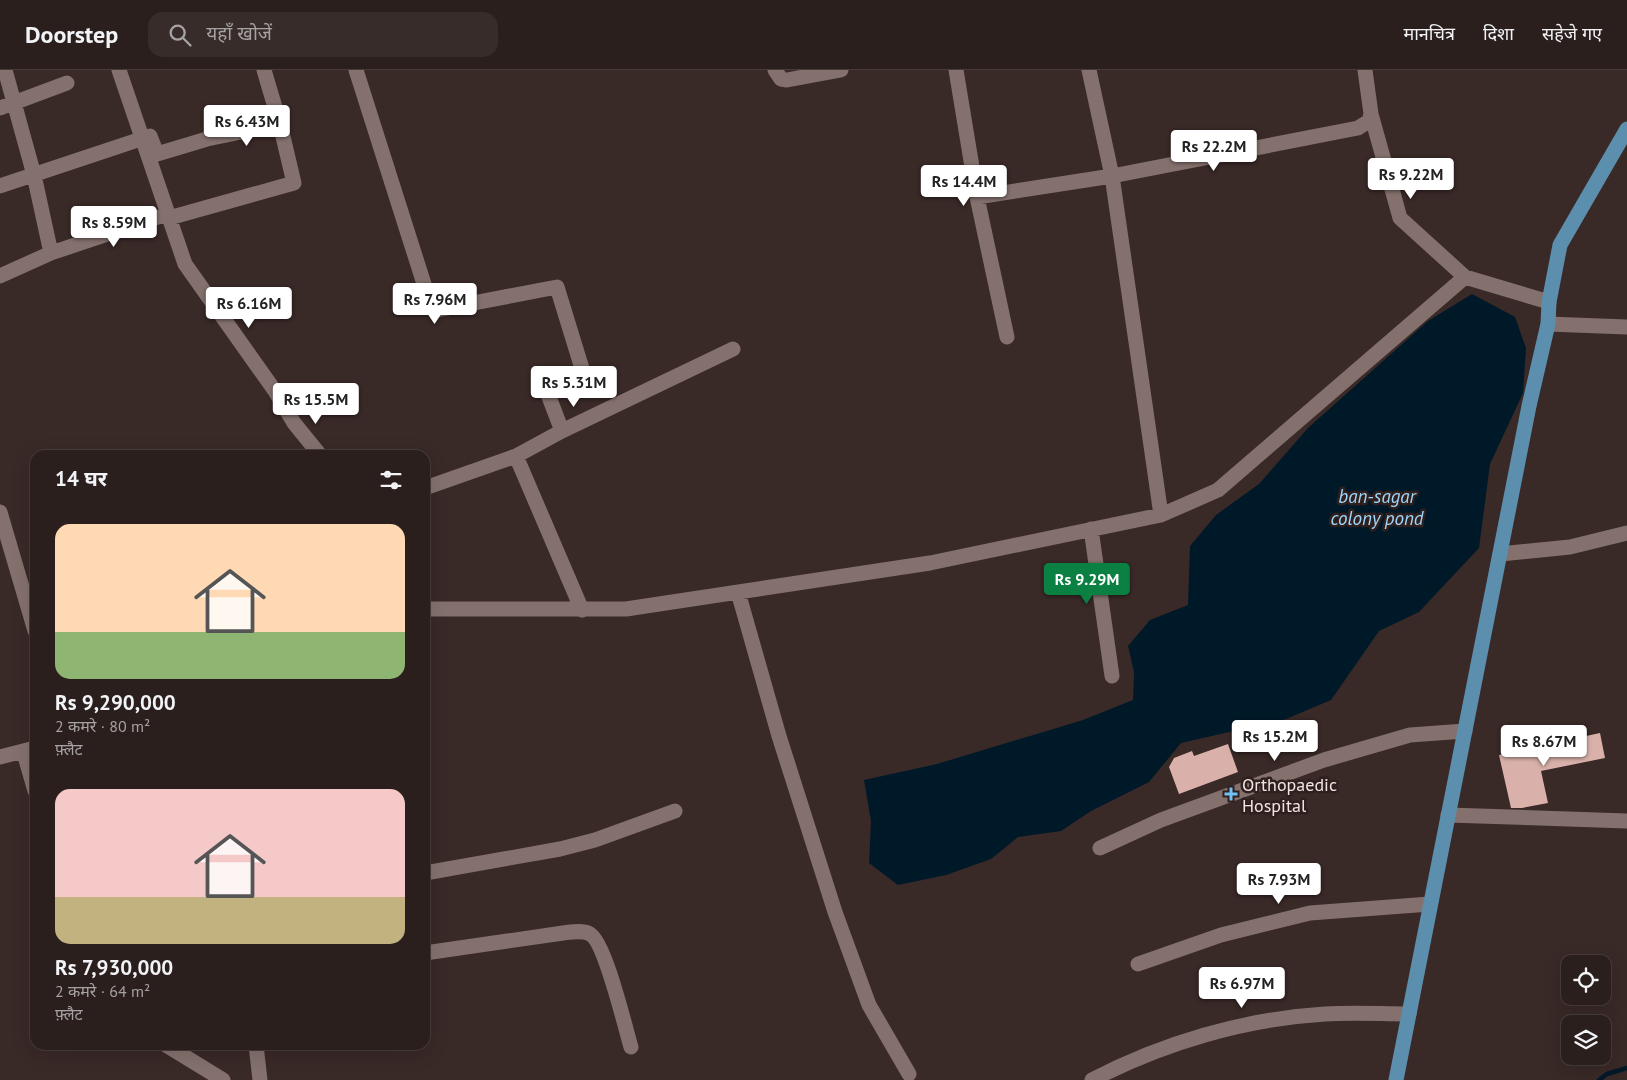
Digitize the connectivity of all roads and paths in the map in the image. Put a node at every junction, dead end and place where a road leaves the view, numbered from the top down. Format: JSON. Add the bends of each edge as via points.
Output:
{"nodes":[{"id":1,"x":5,"y":70,"type":"edge"},
{"id":2,"x":119,"y":70,"type":"edge"},
{"id":3,"x":264,"y":70,"type":"edge"},
{"id":4,"x":356,"y":70,"type":"edge"},
{"id":5,"x":775,"y":70,"type":"edge"},
{"id":6,"x":840,"y":70,"type":"edge"},
{"id":7,"x":956,"y":70,"type":"edge"},
{"id":8,"x":1089,"y":70,"type":"edge"},
{"id":9,"x":1365,"y":70,"type":"edge"},
{"id":10,"x":67,"y":83,"type":"dead end"},
{"id":11,"x":15,"y":103,"type":"junction"},
{"id":12,"x":0,"y":108,"type":"edge"},
{"id":13,"x":1371,"y":114,"type":"junction"},
{"id":14,"x":280,"y":124,"type":"junction"},
{"id":15,"x":1627,"y":129,"type":"edge"},
{"id":16,"x":141,"y":138,"type":"junction"},
{"id":17,"x":34,"y":175,"type":"junction"},
{"id":18,"x":1112,"y":176,"type":"junction"},
{"id":19,"x":0,"y":186,"type":"edge"},
{"id":20,"x":977,"y":198,"type":"junction"},
{"id":21,"x":168,"y":216,"type":"junction"},
{"id":22,"x":51,"y":253,"type":"junction"},
{"id":23,"x":0,"y":276,"type":"edge"},
{"id":24,"x":1465,"y":277,"type":"junction"},
{"id":25,"x":1549,"y":302,"type":"junction"},
{"id":26,"x":1548,"y":324,"type":"junction"},
{"id":27,"x":1627,"y":328,"type":"edge"},
{"id":28,"x":1007,"y":337,"type":"dead end"},
{"id":29,"x":733,"y":349,"type":"dead end"},
{"id":30,"x":562,"y":431,"type":"junction"},
{"id":31,"x":316,"y":450,"type":"edge"},
{"id":32,"x":516,"y":456,"type":"junction"},
{"id":33,"x":430,"y":486,"type":"edge"},
{"id":34,"x":0,"y":512,"type":"edge"},
{"id":35,"x":1161,"y":515,"type":"junction"},
{"id":36,"x":1091,"y":529,"type":"junction"},
{"id":37,"x":1627,"y":533,"type":"edge"},
{"id":38,"x":1500,"y":554,"type":"junction"},
{"id":39,"x":738,"y":592,"type":"junction"},
{"id":40,"x":430,"y":609,"type":"edge"},
{"id":41,"x":582,"y":610,"type":"junction"},
{"id":42,"x":30,"y":614,"type":"edge"},
{"id":43,"x":1112,"y":676,"type":"dead end"},
{"id":44,"x":1465,"y":731,"type":"junction"},
{"id":45,"x":29,"y":751,"type":"edge"},
{"id":46,"x":0,"y":757,"type":"edge"},
{"id":47,"x":675,"y":811,"type":"dead end"},
{"id":48,"x":1448,"y":816,"type":"junction"},
{"id":49,"x":1627,"y":821,"type":"edge"},
{"id":50,"x":1100,"y":848,"type":"dead end"},
{"id":51,"x":430,"y":872,"type":"edge"},
{"id":52,"x":1430,"y":904,"type":"junction"},
{"id":53,"x":430,"y":952,"type":"edge"},
{"id":54,"x":1138,"y":964,"type":"dead end"},
{"id":55,"x":1409,"y":1014,"type":"junction"},
{"id":56,"x":631,"y":1046,"type":"dead end"},
{"id":57,"x":174,"y":1050,"type":"edge"},
{"id":58,"x":257,"y":1050,"type":"edge"},
{"id":59,"x":909,"y":1074,"type":"dead end"},
{"id":60,"x":222,"y":1080,"type":"edge"},
{"id":61,"x":260,"y":1080,"type":"edge"},
{"id":62,"x":1092,"y":1080,"type":"edge"},
{"id":63,"x":1396,"y":1080,"type":"edge"}],
"edges":[{"from":1,"to":11,"type":"street"},
{"from":2,"to":16,"type":"street"},
{"from":3,"to":14,"type":"street"},
{"from":4,"to":30,"type":"street","via":[[431,306],[437,310],[557,287],[584,375],[546,389]]},
{"from":5,"to":6,"type":"street","via":[[780,79],[786,80]]},
{"from":7,"to":20,"type":"street"},
{"from":8,"to":18,"type":"street"},
{"from":9,"to":13,"type":"street"},
{"from":10,"to":11,"type":"street"},
{"from":11,"to":12,"type":"street"},
{"from":11,"to":17,"type":"street"},
{"from":13,"to":18,"type":"street","via":[[1369,121],[1358,128]]},
{"from":13,"to":24,"type":"street","via":[[1400,218]]},
{"from":14,"to":16,"type":"street","via":[[157,154],[150,136]]},
{"from":14,"to":21,"type":"street","via":[[294,184]]},
{"from":15,"to":25,"type":"main road","via":[[1560,245]]},
{"from":16,"to":17,"type":"street"},
{"from":16,"to":21,"type":"street"},
{"from":17,"to":19,"type":"street"},
{"from":17,"to":22,"type":"street"},
{"from":18,"to":20,"type":"street"},
{"from":18,"to":35,"type":"street"},
{"from":20,"to":28,"type":"street"},
{"from":21,"to":22,"type":"street"},
{"from":21,"to":31,"type":"street","via":[[185,264]]},
{"from":22,"to":23,"type":"street"},
{"from":24,"to":25,"type":"street"},
{"from":24,"to":35,"type":"street","via":[[1218,490]]},
{"from":25,"to":26,"type":"main road"},
{"from":26,"to":27,"type":"street"},
{"from":26,"to":38,"type":"main road"},
{"from":29,"to":30,"type":"street"},
{"from":30,"to":32,"type":"street"},
{"from":32,"to":33,"type":"street"},
{"from":32,"to":41,"type":"street"},
{"from":34,"to":42,"type":"street"},
{"from":35,"to":36,"type":"street"},
{"from":36,"to":39,"type":"street","via":[[930,562]]},
{"from":36,"to":43,"type":"street"},
{"from":37,"to":38,"type":"street","via":[[1570,547]]},
{"from":38,"to":44,"type":"main road"},
{"from":39,"to":41,"type":"street","via":[[626,609]]},
{"from":39,"to":59,"type":"street","via":[[779,736],[835,912],[869,1005]]},
{"from":40,"to":41,"type":"street"},
{"from":44,"to":48,"type":"main road"},
{"from":44,"to":50,"type":"street","via":[[1410,735],[1324,760],[1162,820]]},
{"from":45,"to":46,"type":"street"},
{"from":47,"to":51,"type":"street","via":[[560,849]]},
{"from":48,"to":49,"type":"street"},
{"from":48,"to":52,"type":"main road"},
{"from":52,"to":54,"type":"street","via":[[1310,913],[1220,935]]},
{"from":52,"to":55,"type":"main road"},
{"from":53,"to":56,"type":"street","via":[[563,933],[591,934],[605,960]]},
{"from":55,"to":62,"type":"street","via":[[1324,1014],[1246,1024],[1192,1038]]},
{"from":55,"to":63,"type":"main road"},
{"from":57,"to":60,"type":"street"},
{"from":58,"to":61,"type":"street"}]}
